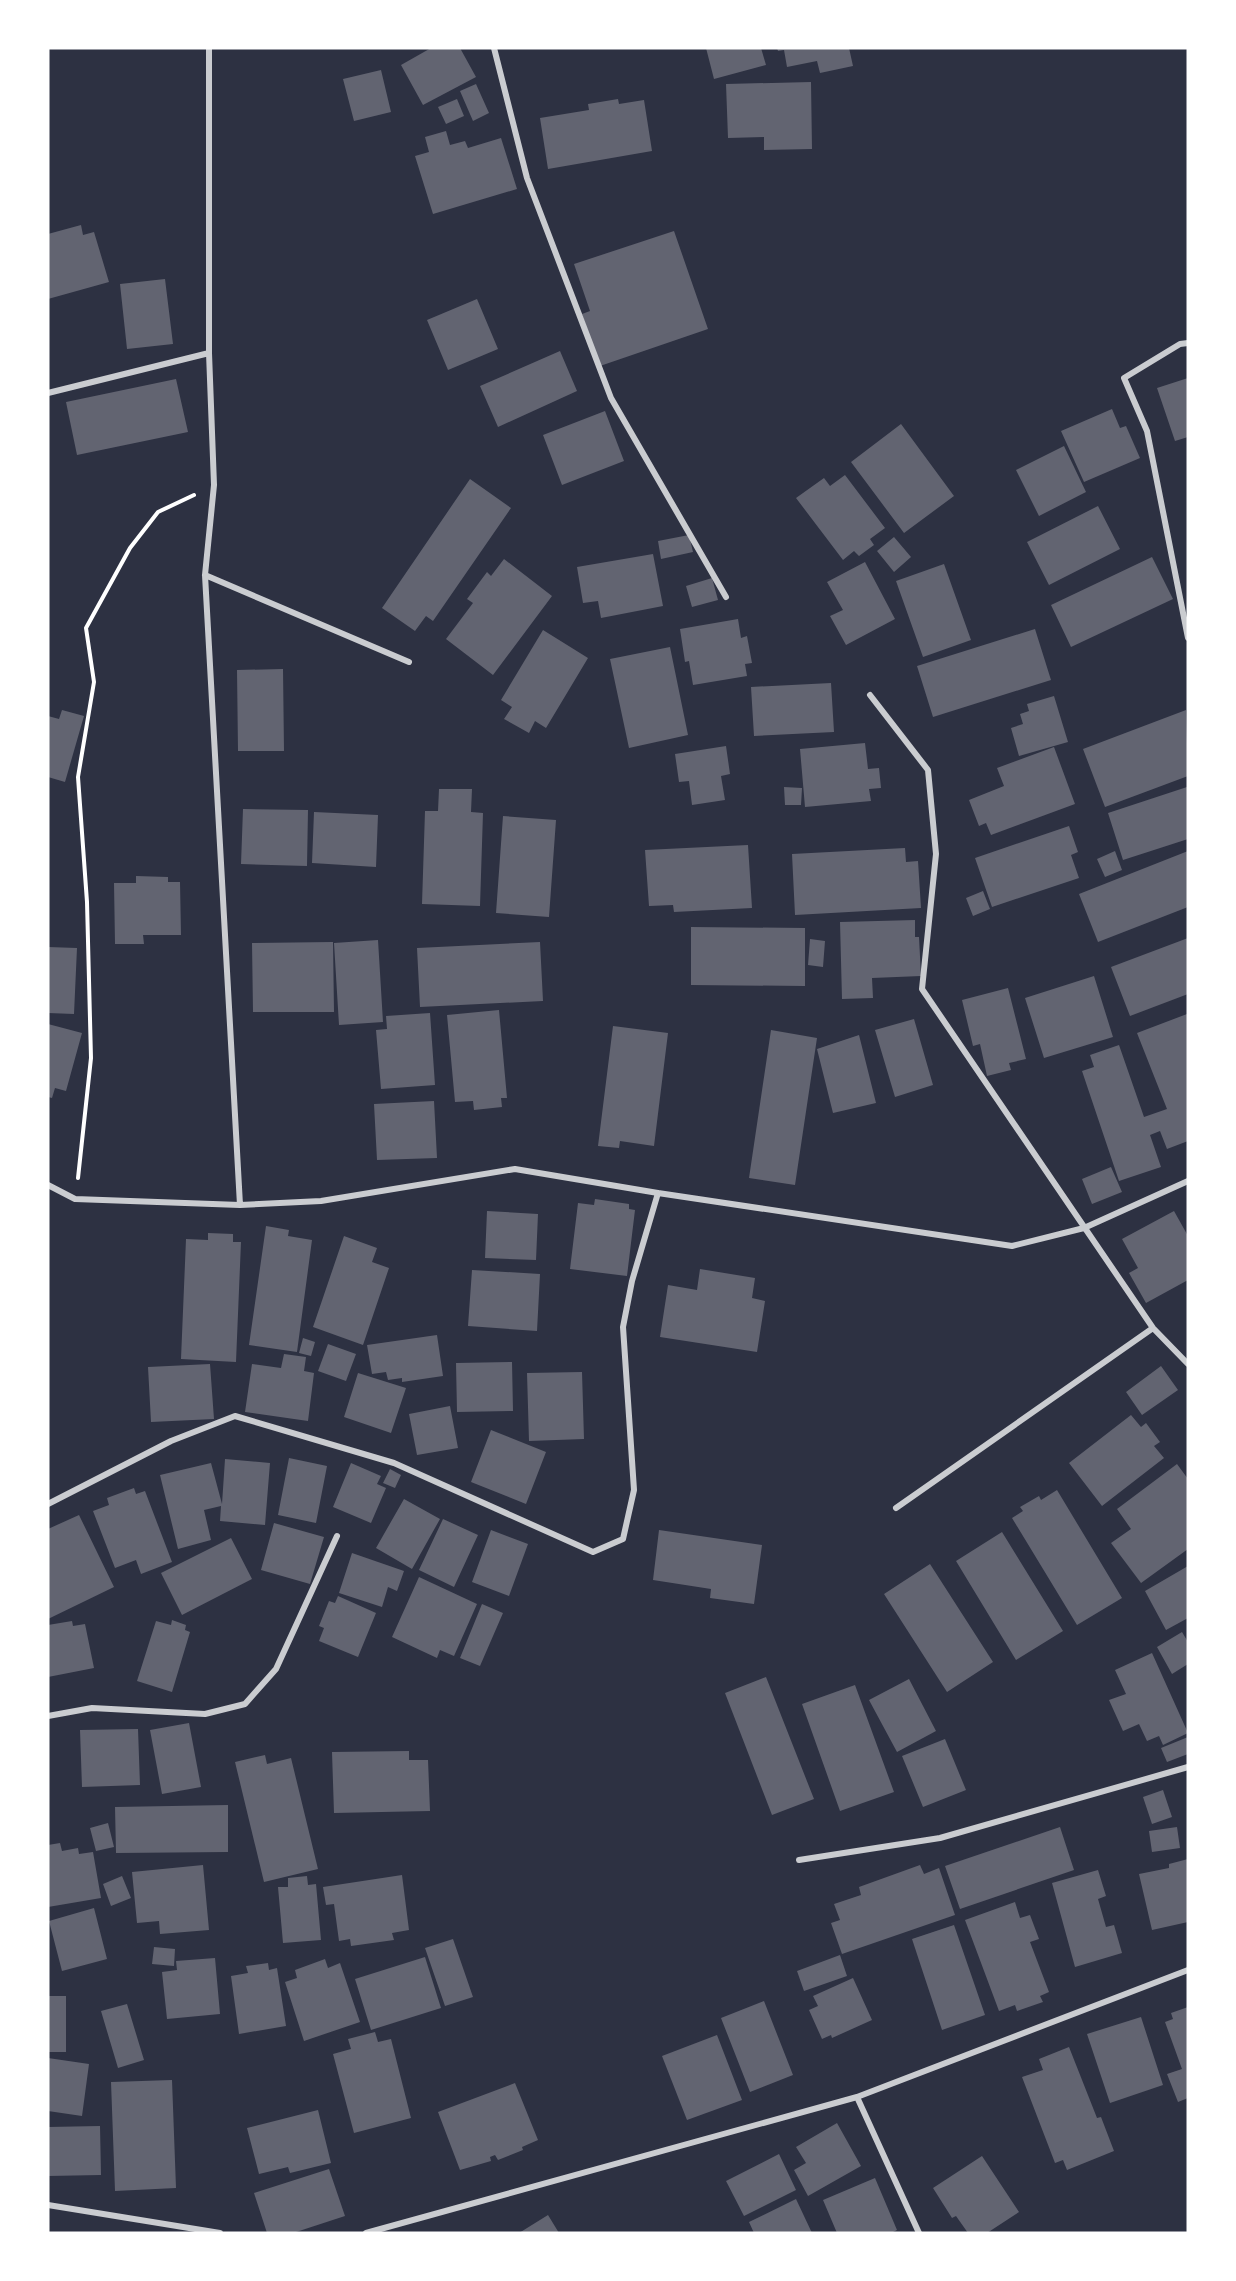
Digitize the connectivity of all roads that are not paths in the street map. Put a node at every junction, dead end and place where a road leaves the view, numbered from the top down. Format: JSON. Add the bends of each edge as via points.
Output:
{"nodes":[{"id":1,"x":209,"y":48,"type":"edge"},
{"id":2,"x":494,"y":48,"type":"edge"},
{"id":3,"x":1188,"y":343,"type":"edge"},
{"id":4,"x":209,"y":353,"type":"junction"},
{"id":5,"x":48,"y":393,"type":"edge"},
{"id":6,"x":205,"y":575,"type":"junction"},
{"id":7,"x":726,"y":597,"type":"dead end"},
{"id":8,"x":1188,"y":638,"type":"edge"},
{"id":9,"x":409,"y":662,"type":"dead end"},
{"id":10,"x":870,"y":695,"type":"dead end"},
{"id":11,"x":1188,"y":1181,"type":"edge"},
{"id":12,"x":48,"y":1185,"type":"edge"},
{"id":13,"x":658,"y":1193,"type":"junction"},
{"id":14,"x":240,"y":1205,"type":"junction"},
{"id":15,"x":1084,"y":1228,"type":"junction"},
{"id":16,"x":1154,"y":1328,"type":"junction"},
{"id":17,"x":1188,"y":1364,"type":"edge"},
{"id":18,"x":48,"y":1504,"type":"edge"},
{"id":19,"x":896,"y":1508,"type":"dead end"},
{"id":20,"x":337,"y":1536,"type":"dead end"},
{"id":21,"x":48,"y":1716,"type":"edge"},
{"id":22,"x":1188,"y":1767,"type":"edge"},
{"id":23,"x":799,"y":1860,"type":"dead end"},
{"id":24,"x":1188,"y":1970,"type":"edge"},
{"id":25,"x":857,"y":2097,"type":"junction"},
{"id":26,"x":48,"y":2205,"type":"edge"},
{"id":27,"x":220,"y":2233,"type":"edge"},
{"id":28,"x":366,"y":2233,"type":"edge"},
{"id":29,"x":919,"y":2233,"type":"edge"}],
"edges":[{"from":1,"to":4,"type":"street"},
{"from":2,"to":7,"type":"street","via":[[527,178],[611,398]]},
{"from":3,"to":8,"type":"street","via":[[1124,378],[1147,431]]},
{"from":4,"to":5,"type":"street"},
{"from":4,"to":6,"type":"street","via":[[214,485]]},
{"from":6,"to":9,"type":"street"},
{"from":6,"to":14,"type":"street"},
{"from":10,"to":15,"type":"street","via":[[928,770],[936,854],[922,989]]},
{"from":11,"to":15,"type":"street"},
{"from":12,"to":14,"type":"street","via":[[75,1199]]},
{"from":13,"to":14,"type":"street","via":[[515,1169],[321,1201]]},
{"from":13,"to":15,"type":"street","via":[[1012,1246]]},
{"from":13,"to":18,"type":"street","via":[[623,1327],[634,1490],[623,1539],[592,1552],[394,1463],[235,1416],[171,1441]]},
{"from":15,"to":16,"type":"street"},
{"from":16,"to":17,"type":"street"},
{"from":16,"to":19,"type":"street"},
{"from":20,"to":21,"type":"street","via":[[276,1669],[245,1704],[205,1714],[92,1708]]},
{"from":22,"to":23,"type":"street","via":[[939,1838]]},
{"from":24,"to":25,"type":"street"},
{"from":25,"to":28,"type":"street"},
{"from":25,"to":29,"type":"street"},
{"from":26,"to":27,"type":"street"}]}
